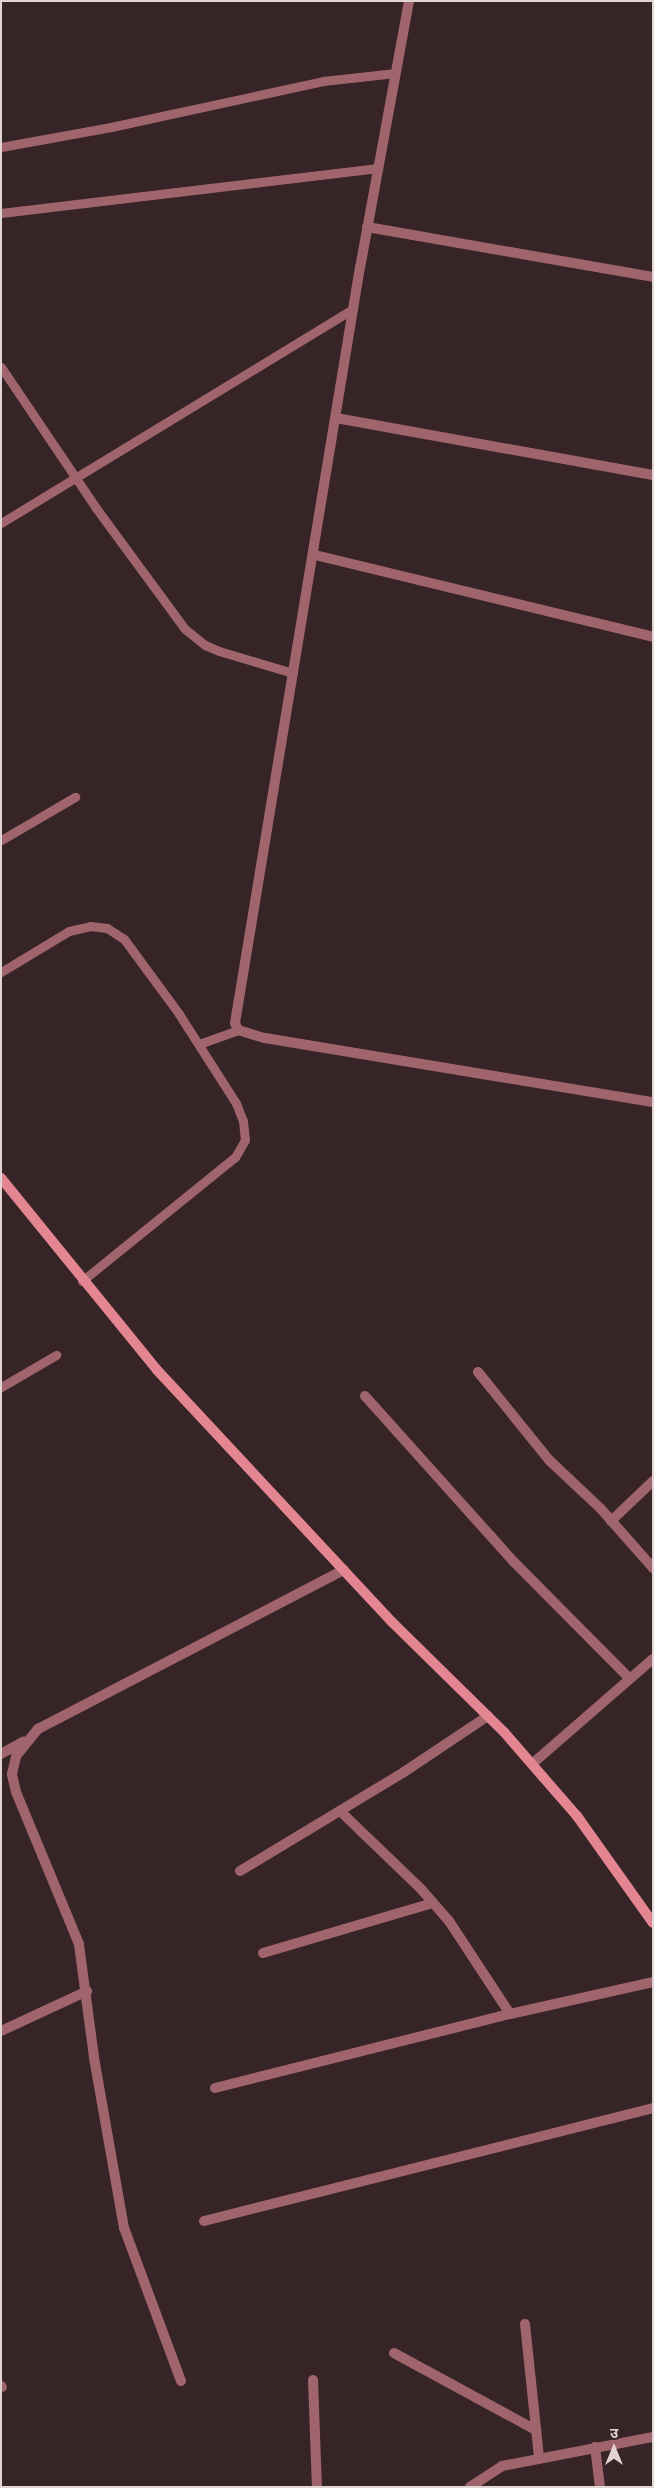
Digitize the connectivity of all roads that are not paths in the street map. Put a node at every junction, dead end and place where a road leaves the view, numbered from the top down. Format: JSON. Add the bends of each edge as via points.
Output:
{"nodes":[{"id":1,"x":409,"y":1,"type":"edge"},
{"id":2,"x":396,"y":73,"type":"junction"},
{"id":3,"x":1,"y":147,"type":"edge"},
{"id":4,"x":378,"y":168,"type":"junction"},
{"id":5,"x":1,"y":213,"type":"edge"},
{"id":6,"x":367,"y":227,"type":"junction"},
{"id":7,"x":653,"y":277,"type":"edge"},
{"id":8,"x":353,"y":309,"type":"junction"},
{"id":9,"x":1,"y":367,"type":"edge"},
{"id":10,"x":336,"y":418,"type":"junction"},
{"id":11,"x":653,"y":475,"type":"edge"},
{"id":12,"x":75,"y":478,"type":"junction"},
{"id":13,"x":1,"y":523,"type":"edge"},
{"id":14,"x":315,"y":555,"type":"junction"},
{"id":15,"x":653,"y":636,"type":"edge"},
{"id":16,"x":293,"y":673,"type":"junction"},
{"id":17,"x":75,"y":797,"type":"dead end"},
{"id":18,"x":1,"y":840,"type":"edge"},
{"id":19,"x":1,"y":972,"type":"edge"},
{"id":20,"x":238,"y":1030,"type":"junction"},
{"id":21,"x":199,"y":1044,"type":"junction"},
{"id":22,"x":653,"y":1102,"type":"edge"},
{"id":23,"x":1,"y":1178,"type":"edge"},
{"id":24,"x":82,"y":1281,"type":"junction"},
{"id":25,"x":56,"y":1355,"type":"dead end"},
{"id":26,"x":478,"y":1372,"type":"dead end"},
{"id":27,"x":1,"y":1387,"type":"edge"},
{"id":28,"x":365,"y":1396,"type":"dead end"},
{"id":29,"x":653,"y":1481,"type":"edge"},
{"id":30,"x":611,"y":1521,"type":"junction"},
{"id":31,"x":653,"y":1568,"type":"edge"},
{"id":32,"x":344,"y":1570,"type":"junction"},
{"id":33,"x":653,"y":1659,"type":"edge"},
{"id":34,"x":630,"y":1679,"type":"junction"},
{"id":35,"x":488,"y":1716,"type":"junction"},
{"id":36,"x":26,"y":1740,"type":"junction"},
{"id":37,"x":1,"y":1754,"type":"edge"},
{"id":38,"x":532,"y":1764,"type":"junction"},
{"id":39,"x":340,"y":1811,"type":"junction"},
{"id":40,"x":240,"y":1871,"type":"dead end"},
{"id":41,"x":434,"y":1904,"type":"junction"},
{"id":42,"x":653,"y":1923,"type":"edge"},
{"id":43,"x":263,"y":1954,"type":"dead end"},
{"id":44,"x":653,"y":1982,"type":"edge"},
{"id":45,"x":87,"y":1991,"type":"junction"},
{"id":46,"x":510,"y":2014,"type":"junction"},
{"id":47,"x":1,"y":2031,"type":"edge"},
{"id":48,"x":215,"y":2088,"type":"dead end"},
{"id":49,"x":653,"y":2108,"type":"edge"},
{"id":50,"x":204,"y":2221,"type":"dead end"},
{"id":51,"x":525,"y":2324,"type":"dead end"},
{"id":52,"x":394,"y":2353,"type":"dead end"},
{"id":53,"x":313,"y":2380,"type":"dead end"},
{"id":54,"x":181,"y":2381,"type":"dead end"},
{"id":55,"x":536,"y":2430,"type":"junction"},
{"id":56,"x":653,"y":2437,"type":"edge"},
{"id":57,"x":595,"y":2447,"type":"junction"},
{"id":58,"x":539,"y":2458,"type":"junction"},
{"id":59,"x":317,"y":2487,"type":"edge"},
{"id":60,"x":470,"y":2487,"type":"edge"},
{"id":61,"x":600,"y":2487,"type":"edge"}],
"edges":[{"from":1,"to":2,"type":"street"},
{"from":2,"to":3,"type":"lane","via":[[323,81]]},
{"from":2,"to":4,"type":"street"},
{"from":4,"to":5,"type":"lane"},
{"from":4,"to":6,"type":"street"},
{"from":6,"to":7,"type":"street"},
{"from":6,"to":8,"type":"street"},
{"from":8,"to":10,"type":"street"},
{"from":8,"to":12,"type":"lane"},
{"from":9,"to":12,"type":"lane"},
{"from":10,"to":11,"type":"street"},
{"from":10,"to":14,"type":"street"},
{"from":12,"to":13,"type":"lane"},
{"from":12,"to":16,"type":"lane","via":[[185,628],[219,652]]},
{"from":14,"to":15,"type":"street"},
{"from":14,"to":16,"type":"street"},
{"from":16,"to":20,"type":"street","via":[[237,996],[235,1014]]},
{"from":17,"to":18,"type":"lane"},
{"from":19,"to":21,"type":"lane","via":[[69,931],[90,926],[107,928],[124,940]]},
{"from":20,"to":21,"type":"lane"},
{"from":20,"to":22,"type":"street","via":[[265,1038]]},
{"from":21,"to":24,"type":"lane","via":[[236,1103],[243,1121],[245,1140],[235,1157]]},
{"from":23,"to":24,"type":"street"},
{"from":24,"to":32,"type":"street","via":[[157,1370]]},
{"from":25,"to":27,"type":"lane"},
{"from":26,"to":30,"type":"street","via":[[549,1460]]},
{"from":28,"to":34,"type":"street","via":[[515,1563]]},
{"from":29,"to":30,"type":"street"},
{"from":30,"to":31,"type":"street"},
{"from":32,"to":35,"type":"street"},
{"from":32,"to":36,"type":"street","via":[[38,1730]]},
{"from":33,"to":34,"type":"street"},
{"from":34,"to":38,"type":"street"},
{"from":35,"to":38,"type":"street"},
{"from":35,"to":39,"type":"street"},
{"from":36,"to":37,"type":"street"},
{"from":36,"to":45,"type":"street","via":[[14,1765],[16,1792],[79,1944]]},
{"from":38,"to":42,"type":"street","via":[[578,1816]]},
{"from":39,"to":40,"type":"street"},
{"from":39,"to":41,"type":"street"},
{"from":41,"to":43,"type":"street"},
{"from":41,"to":46,"type":"street","via":[[488,1977]]},
{"from":44,"to":46,"type":"street"},
{"from":45,"to":47,"type":"street"},
{"from":45,"to":54,"type":"street","via":[[94,2057],[124,2228]]},
{"from":46,"to":48,"type":"street"},
{"from":49,"to":50,"type":"street"},
{"from":51,"to":55,"type":"street"},
{"from":52,"to":55,"type":"street"},
{"from":53,"to":59,"type":"street"},
{"from":55,"to":58,"type":"street"},
{"from":56,"to":57,"type":"street"},
{"from":57,"to":58,"type":"street"},
{"from":57,"to":61,"type":"street"},
{"from":58,"to":60,"type":"street","via":[[502,2466]]}]}
